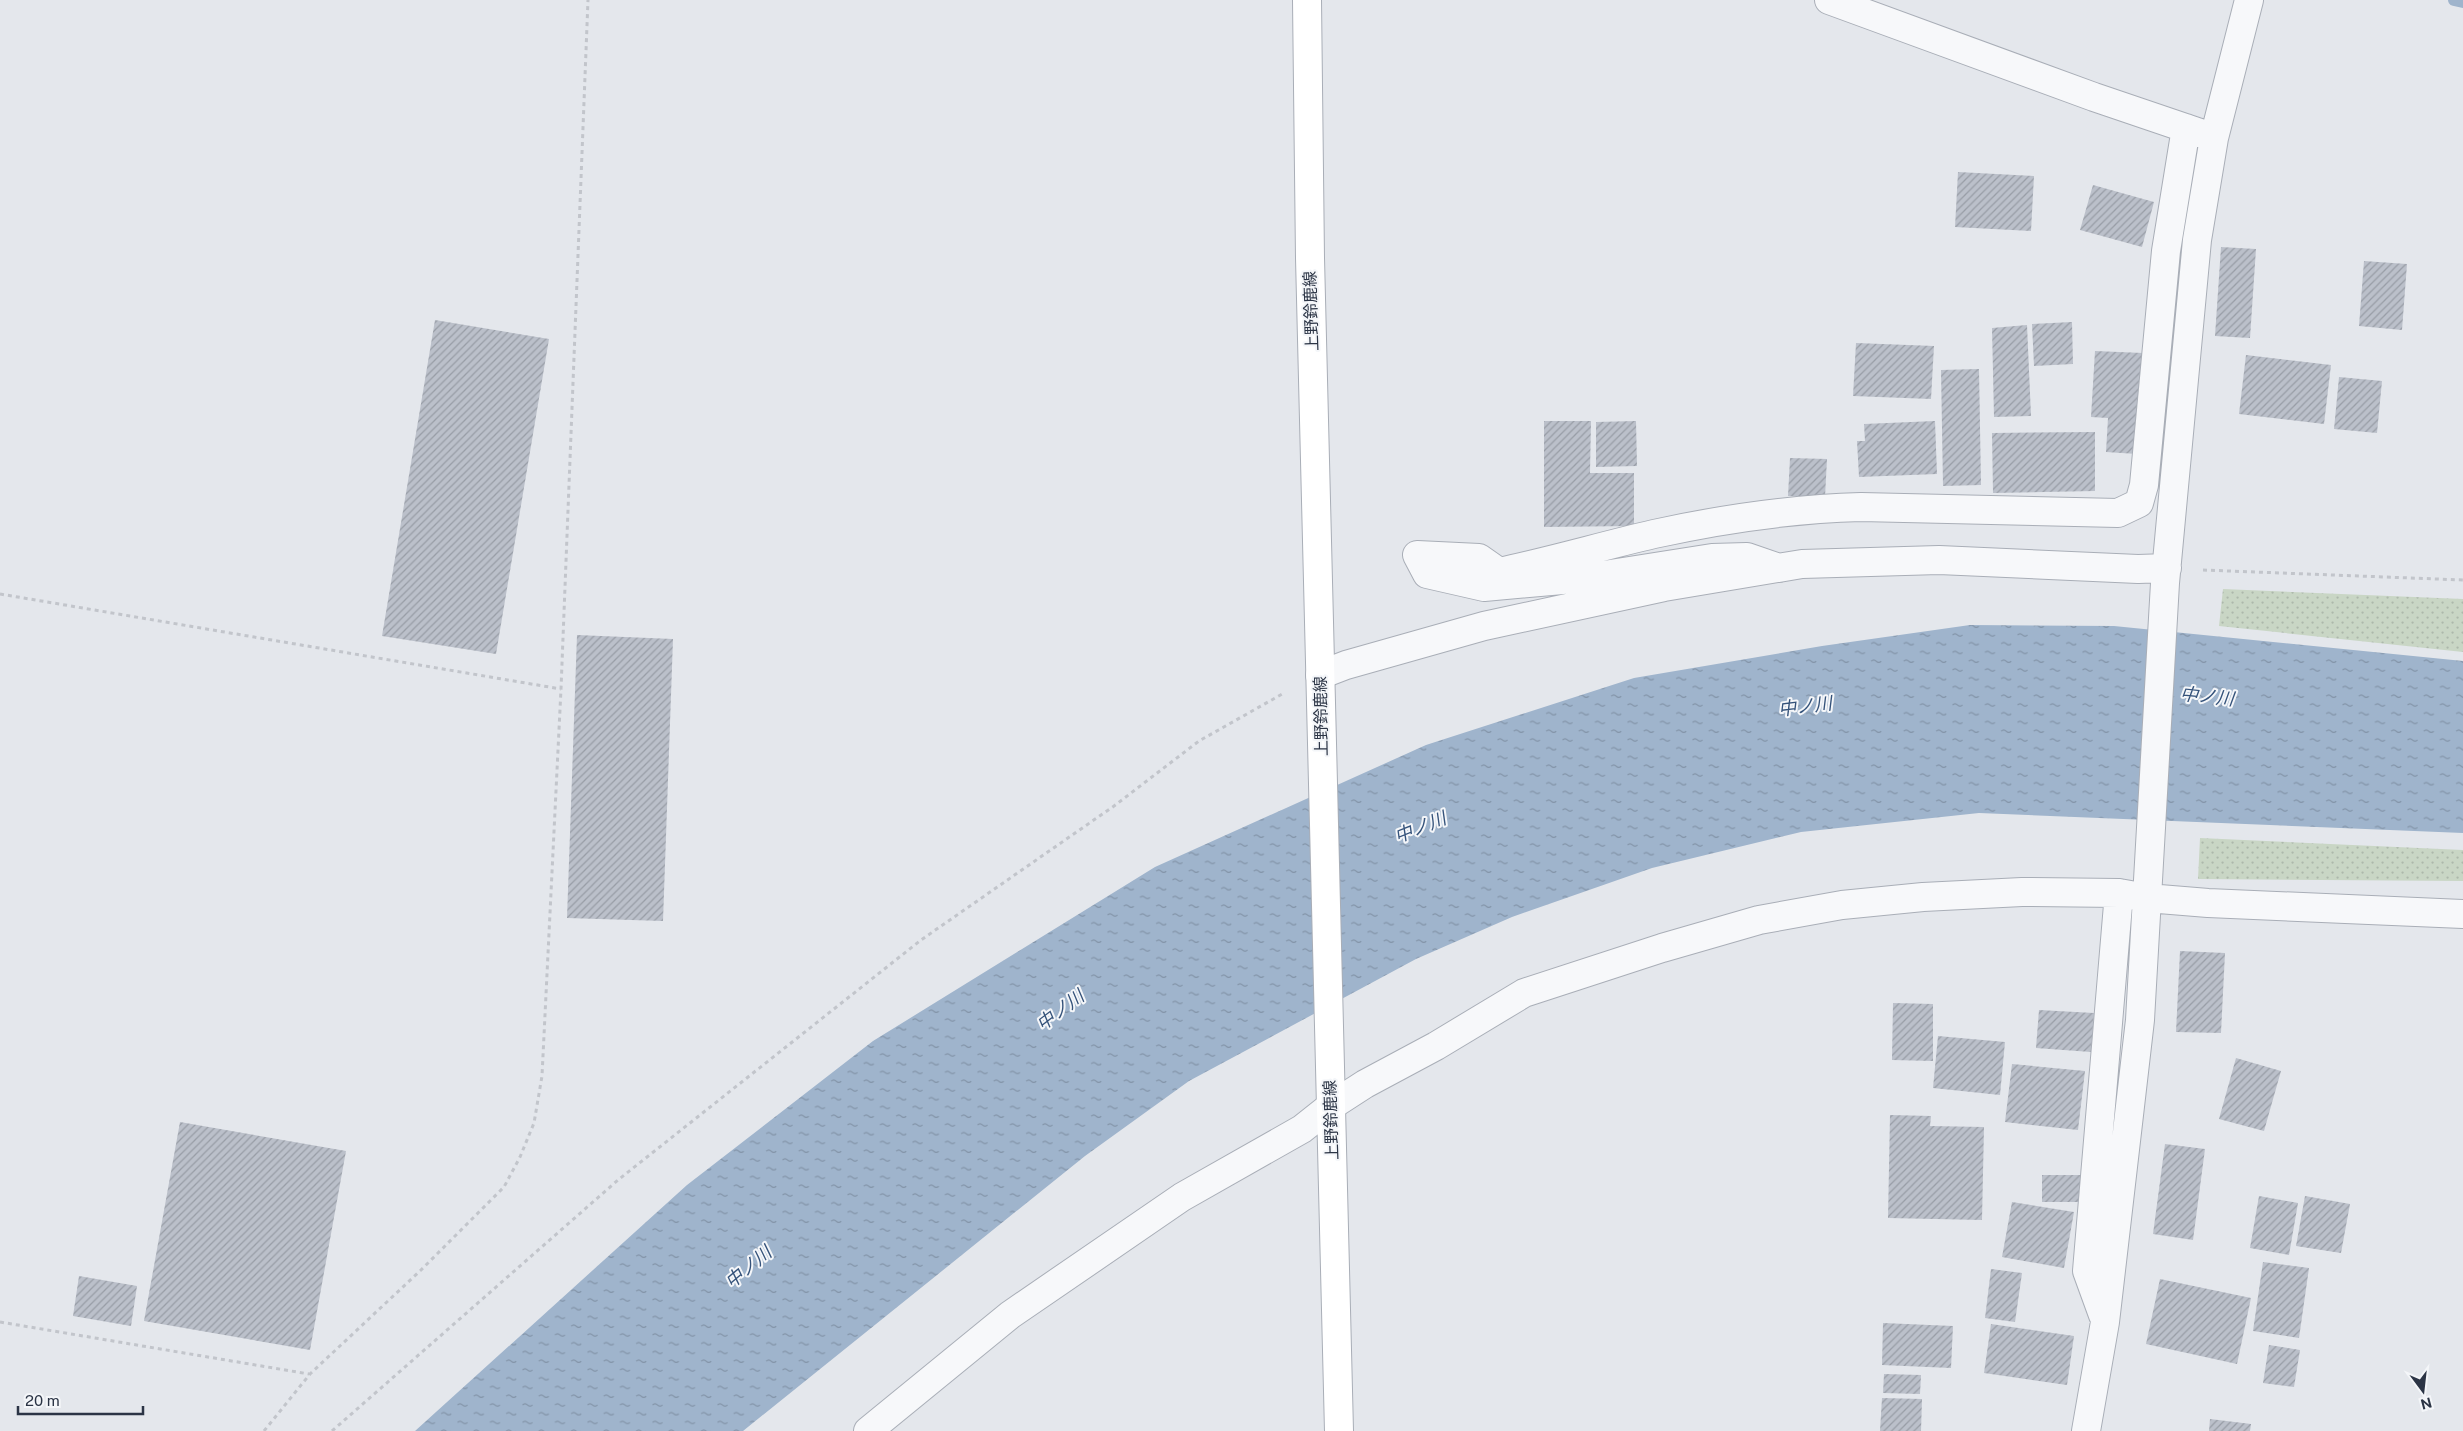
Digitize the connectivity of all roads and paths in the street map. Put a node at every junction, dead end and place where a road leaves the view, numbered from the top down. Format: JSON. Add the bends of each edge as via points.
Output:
{"nodes":[{"id":1,"x":588,"y":0,"type":"edge"},
{"id":2,"x":1306,"y":0,"type":"edge"},
{"id":3,"x":1829,"y":0,"type":"edge"},
{"id":4,"x":2249,"y":0,"type":"edge"},
{"id":5,"x":2186,"y":128,"type":"junction"},
{"id":6,"x":2214,"y":138,"type":"junction"},
{"id":7,"x":1779,"y":568,"type":"junction"},
{"id":8,"x":2166,"y":576,"type":"junction"},
{"id":9,"x":2463,"y":580,"type":"edge"},
{"id":10,"x":0,"y":594,"type":"edge"},
{"id":11,"x":1320,"y":675,"type":"junction"},
{"id":12,"x":561,"y":689,"type":"junction"},
{"id":13,"x":2147,"y":891,"type":"junction"},
{"id":14,"x":2119,"y":893,"type":"junction"},
{"id":15,"x":2463,"y":914,"type":"edge"},
{"id":16,"x":1331,"y":1097,"type":"junction"},
{"id":17,"x":0,"y":1322,"type":"edge"},
{"id":18,"x":2105,"y":1322,"type":"junction"},
{"id":19,"x":310,"y":1374,"type":"junction"},
{"id":20,"x":264,"y":1431,"type":"edge"},
{"id":21,"x":332,"y":1431,"type":"edge"},
{"id":22,"x":868,"y":1431,"type":"edge"},
{"id":23,"x":1339,"y":1431,"type":"edge"},
{"id":24,"x":2086,"y":1431,"type":"edge"}],
"edges":[{"from":1,"to":12,"type":"path"},
{"from":2,"to":11,"type":"main road","name":"上野鈴鹿線"},
{"from":3,"to":5,"type":"street"},
{"from":4,"to":6,"type":"street"},
{"from":5,"to":6,"type":"street"},
{"from":5,"to":7,"type":"street","via":[[2166,250],[2144,485],[2139,503],[2118,513],[1825,508],[1751,516],[1655,534],[1499,572],[1479,558],[1417,555],[1427,574],[1484,587],[1566,580],[1712,558],[1747,557]]},
{"from":6,"to":8,"type":"street","via":[[2197,240]]},
{"from":7,"to":8,"type":"street","via":[[1802,564],[1939,560],[2138,569]]},
{"from":7,"to":11,"type":"street","via":[[1664,587],[1484,626]]},
{"from":8,"to":9,"type":"path"},
{"from":8,"to":13,"type":"street"},
{"from":10,"to":12,"type":"path"},
{"from":11,"to":16,"type":"main road","name":"上野鈴鹿線"},
{"from":11,"to":21,"type":"path","via":[[1199,741],[1114,806],[921,940],[618,1180]]},
{"from":12,"to":19,"type":"path","via":[[542,1076],[534,1123],[504,1187]]},
{"from":13,"to":14,"type":"street"},
{"from":13,"to":15,"type":"street"},
{"from":13,"to":18,"type":"street","via":[[2140,1020]]},
{"from":14,"to":16,"type":"street","via":[[2022,892],[1922,898],[1842,906],[1759,920],[1524,993]]},
{"from":14,"to":18,"type":"street","via":[[2087,1271]]},
{"from":16,"to":22,"type":"street","via":[[1302,1129],[1182,1196],[1010,1315]]},
{"from":16,"to":23,"type":"main road","name":"上野鈴鹿線"},
{"from":17,"to":19,"type":"path"},
{"from":18,"to":24,"type":"street"},
{"from":19,"to":20,"type":"path"}]}
